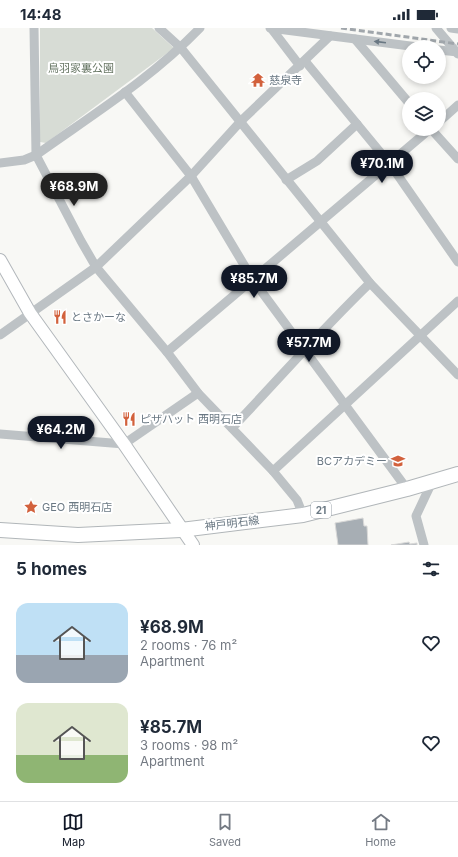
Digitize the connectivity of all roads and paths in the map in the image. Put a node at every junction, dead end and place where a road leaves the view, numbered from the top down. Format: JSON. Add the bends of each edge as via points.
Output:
{"nodes":[{"id":1,"x":34,"y":28,"type":"edge"},
{"id":2,"x":159,"y":28,"type":"edge"},
{"id":3,"x":200,"y":28,"type":"edge"},
{"id":4,"x":271,"y":28,"type":"edge"},
{"id":5,"x":436,"y":28,"type":"edge"},
{"id":6,"x":451,"y":28,"type":"edge"},
{"id":7,"x":458,"y":29,"type":"edge"},
{"id":8,"x":342,"y":33,"type":"edge"},
{"id":9,"x":330,"y":36,"type":"junction"},
{"id":10,"x":355,"y":39,"type":"junction"},
{"id":11,"x":402,"y":45,"type":"edge"},
{"id":12,"x":181,"y":48,"type":"junction"},
{"id":13,"x":446,"y":51,"type":"edge"},
{"id":14,"x":457,"y":52,"type":"edge"},
{"id":15,"x":302,"y":63,"type":"junction"},
{"id":16,"x":124,"y":92,"type":"junction"},
{"id":17,"x":402,"y":95,"type":"edge"},
{"id":18,"x":458,"y":105,"type":"edge"},
{"id":19,"x":446,"y":116,"type":"edge"},
{"id":20,"x":241,"y":121,"type":"junction"},
{"id":21,"x":357,"y":124,"type":"junction"},
{"id":22,"x":423,"y":136,"type":"edge"},
{"id":23,"x":437,"y":136,"type":"edge"},
{"id":24,"x":36,"y":155,"type":"junction"},
{"id":25,"x":458,"y":159,"type":"edge"},
{"id":26,"x":0,"y":164,"type":"edge"},
{"id":27,"x":390,"y":164,"type":"junction"},
{"id":28,"x":191,"y":176,"type":"junction"},
{"id":29,"x":286,"y":180,"type":"junction"},
{"id":30,"x":321,"y":223,"type":"junction"},
{"id":31,"x":0,"y":260,"type":"edge"},
{"id":32,"x":458,"y":262,"type":"edge"},
{"id":33,"x":96,"y":267,"type":"junction"},
{"id":34,"x":253,"y":280,"type":"junction"},
{"id":35,"x":370,"y":283,"type":"junction"},
{"id":36,"x":458,"y":301,"type":"edge"},
{"id":37,"x":30,"y":313,"type":"junction"},
{"id":38,"x":0,"y":335,"type":"edge"},
{"id":39,"x":420,"y":336,"type":"junction"},
{"id":40,"x":305,"y":351,"type":"junction"},
{"id":41,"x":167,"y":352,"type":"junction"},
{"id":42,"x":458,"y":375,"type":"edge"},
{"id":43,"x":198,"y":393,"type":"junction"},
{"id":44,"x":345,"y":405,"type":"junction"},
{"id":45,"x":232,"y":428,"type":"junction"},
{"id":46,"x":0,"y":434,"type":"edge"},
{"id":47,"x":124,"y":444,"type":"junction"},
{"id":48,"x":273,"y":471,"type":"junction"},
{"id":49,"x":458,"y":474,"type":"edge"},
{"id":50,"x":432,"y":482,"type":"junction"},
{"id":51,"x":407,"y":489,"type":"junction"},
{"id":52,"x":303,"y":515,"type":"junction"},
{"id":53,"x":0,"y":530,"type":"edge"},
{"id":54,"x":181,"y":530,"type":"junction"},
{"id":55,"x":193,"y":545,"type":"edge"},
{"id":56,"x":424,"y":545,"type":"edge"}],
"edges":[{"from":1,"to":24,"type":"street"},
{"from":2,"to":12,"type":"street"},
{"from":3,"to":12,"type":"street"},
{"from":4,"to":9,"type":"street"},
{"from":4,"to":15,"type":"street"},
{"from":5,"to":14,"type":"street"},
{"from":6,"to":7,"type":"street"},
{"from":8,"to":9,"type":"street"},
{"from":8,"to":10,"type":"street"},
{"from":9,"to":15,"type":"street"},
{"from":11,"to":10,"type":"street","one_way":true},
{"from":10,"to":17,"type":"street"},
{"from":12,"to":16,"type":"street"},
{"from":12,"to":20,"type":"street"},
{"from":13,"to":14,"type":"street"},
{"from":15,"to":20,"type":"street"},
{"from":15,"to":21,"type":"street"},
{"from":16,"to":24,"type":"street"},
{"from":16,"to":28,"type":"street"},
{"from":18,"to":19,"type":"street"},
{"from":20,"to":28,"type":"street"},
{"from":20,"to":29,"type":"street"},
{"from":21,"to":27,"type":"street"},
{"from":21,"to":29,"type":"street","via":[[317,161]]},
{"from":22,"to":27,"type":"street"},
{"from":23,"to":25,"type":"street"},
{"from":24,"to":26,"type":"street"},
{"from":24,"to":33,"type":"street"},
{"from":27,"to":30,"type":"street"},
{"from":27,"to":32,"type":"street"},
{"from":28,"to":33,"type":"street"},
{"from":28,"to":34,"type":"street"},
{"from":29,"to":30,"type":"street"},
{"from":30,"to":34,"type":"street"},
{"from":30,"to":35,"type":"street"},
{"from":31,"to":37,"type":"street"},
{"from":33,"to":37,"type":"street"},
{"from":33,"to":41,"type":"street"},
{"from":34,"to":40,"type":"street"},
{"from":34,"to":41,"type":"street"},
{"from":35,"to":39,"type":"street"},
{"from":35,"to":40,"type":"street"},
{"from":36,"to":39,"type":"street"},
{"from":37,"to":38,"type":"street"},
{"from":37,"to":47,"type":"street"},
{"from":39,"to":42,"type":"street"},
{"from":39,"to":44,"type":"street"},
{"from":40,"to":44,"type":"street"},
{"from":40,"to":45,"type":"street"},
{"from":41,"to":43,"type":"street"},
{"from":43,"to":45,"type":"street"},
{"from":43,"to":47,"type":"street"},
{"from":44,"to":48,"type":"street"},
{"from":44,"to":51,"type":"street"},
{"from":45,"to":48,"type":"street"},
{"from":46,"to":47,"type":"street"},
{"from":47,"to":54,"type":"street"},
{"from":48,"to":52,"type":"street","via":[[297,500]]},
{"from":49,"to":50,"type":"main road","name":"神戸明石線","number":"21"},
{"from":50,"to":51,"type":"main road","name":"神戸明石線","number":"21"},
{"from":50,"to":56,"type":"street","via":[[416,516]]},
{"from":51,"to":52,"type":"main road","name":"神戸明石線","number":"21"},
{"from":52,"to":54,"type":"main road","name":"神戸明石線","number":"21"},
{"from":53,"to":54,"type":"main road","name":"神戸明石線","number":"21","via":[[78,535]]},
{"from":54,"to":55,"type":"street"}]}
